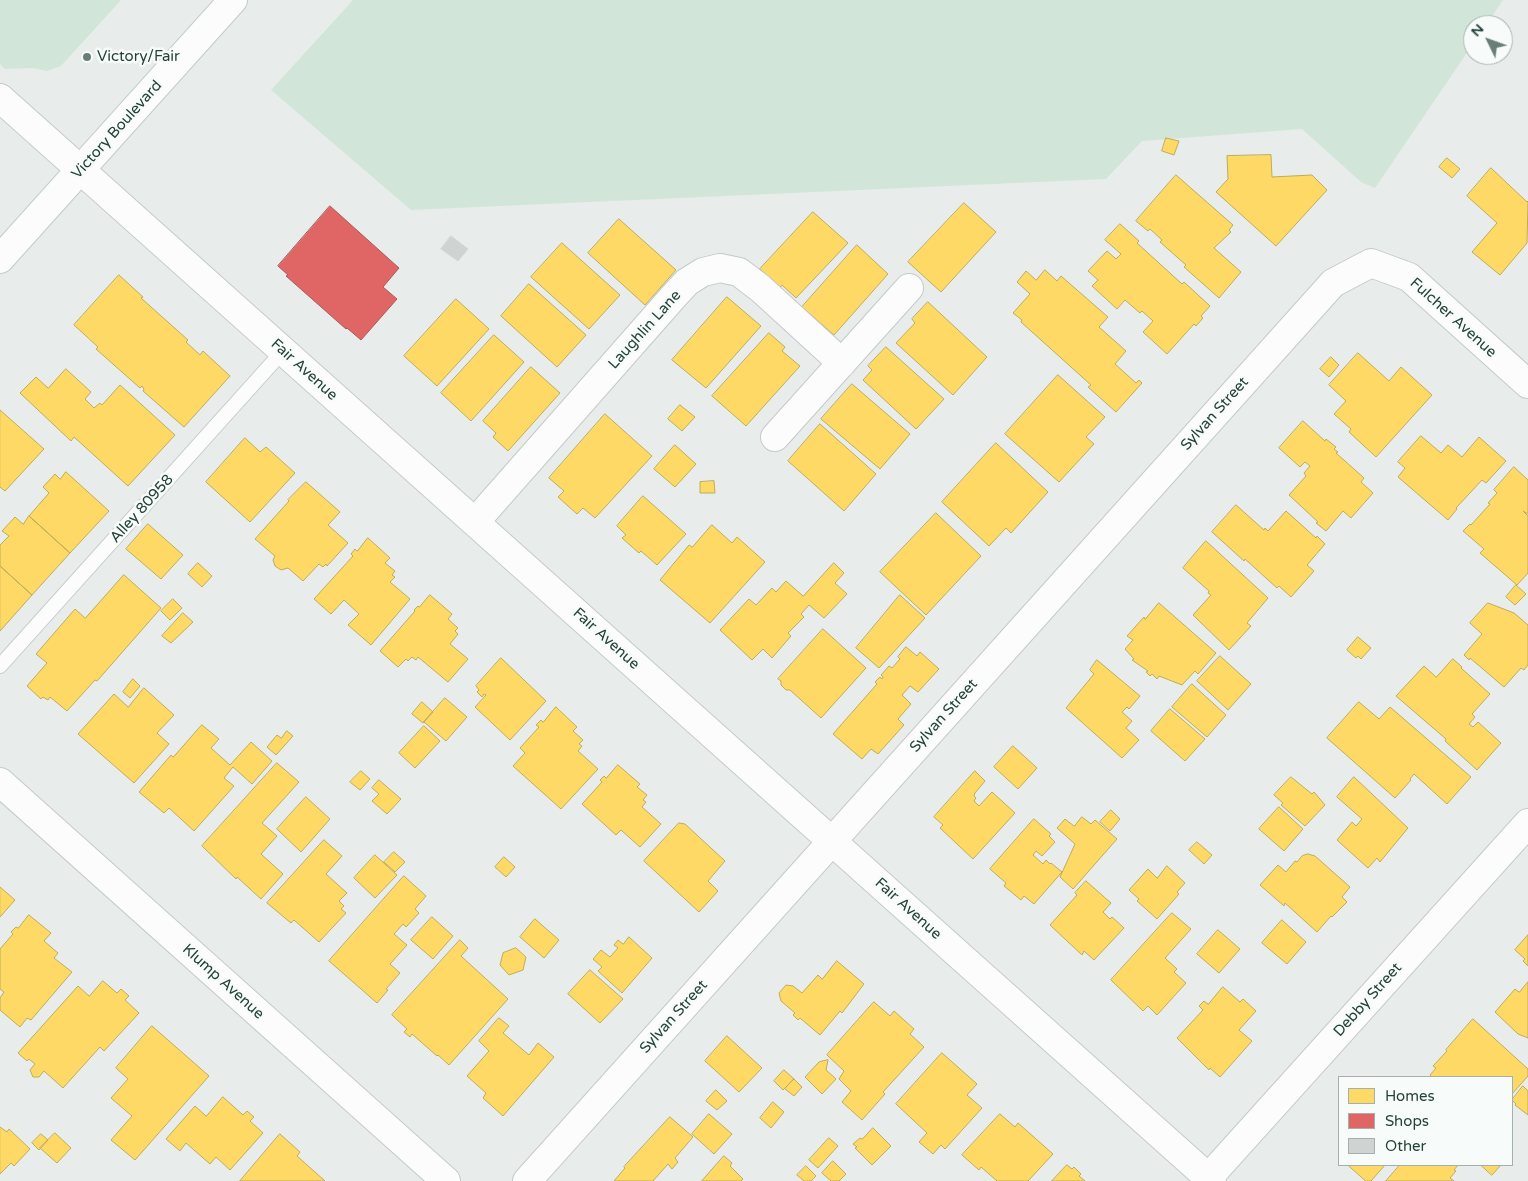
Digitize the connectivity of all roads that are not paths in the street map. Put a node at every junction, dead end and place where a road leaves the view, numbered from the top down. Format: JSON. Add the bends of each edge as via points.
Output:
{"nodes":[{"id":1,"x":233,"y":0,"type":"edge"},
{"id":2,"x":0,"y":98,"type":"edge"},
{"id":3,"x":81,"y":170,"type":"junction"},
{"id":4,"x":0,"y":259,"type":"edge"},
{"id":5,"x":1371,"y":263,"type":"joint"},
{"id":6,"x":909,"y":288,"type":"dead end"},
{"id":7,"x":283,"y":351,"type":"junction"},
{"id":8,"x":842,"y":362,"type":"junction"},
{"id":9,"x":1528,"y":384,"type":"edge"},
{"id":10,"x":775,"y":436,"type":"dead end"},
{"id":11,"x":475,"y":522,"type":"junction"},
{"id":12,"x":0,"y":666,"type":"edge"},
{"id":13,"x":0,"y":782,"type":"edge"},
{"id":14,"x":1528,"y":823,"type":"edge"},
{"id":15,"x":832,"y":840,"type":"junction"},
{"id":16,"x":1210,"y":1179,"type":"edge"},
{"id":17,"x":446,"y":1181,"type":"edge"},
{"id":18,"x":527,"y":1181,"type":"edge"}],
"edges":[{"from":1,"to":3,"type":"street","name":"Victory Boulevard"},
{"from":2,"to":3,"type":"street","name":"Fair Avenue"},
{"from":3,"to":4,"type":"street","name":"Victory Boulevard"},
{"from":3,"to":7,"type":"street","name":"Fair Avenue"},
{"from":5,"to":9,"type":"street","name":"Fulcher Avenue","via":[[1409,277]]},
{"from":5,"to":15,"type":"street","name":"Sylvan Street","via":[[1333,283]]},
{"from":6,"to":8,"type":"street"},
{"from":7,"to":11,"type":"street","name":"Fair Avenue"},
{"from":7,"to":12,"type":"lane","name":"Alley 80958"},
{"from":8,"to":10,"type":"street"},
{"from":8,"to":11,"type":"street","name":"Laughlin Lane","via":[[739,272],[720,268],[703,272],[674,296]]},
{"from":11,"to":15,"type":"street","name":"Fair Avenue"},
{"from":13,"to":17,"type":"street","name":"Klump Avenue"},
{"from":14,"to":16,"type":"street","name":"Debby Street"},
{"from":15,"to":16,"type":"street","name":"Fair Avenue"},
{"from":15,"to":18,"type":"street","name":"Sylvan Street"}]}
